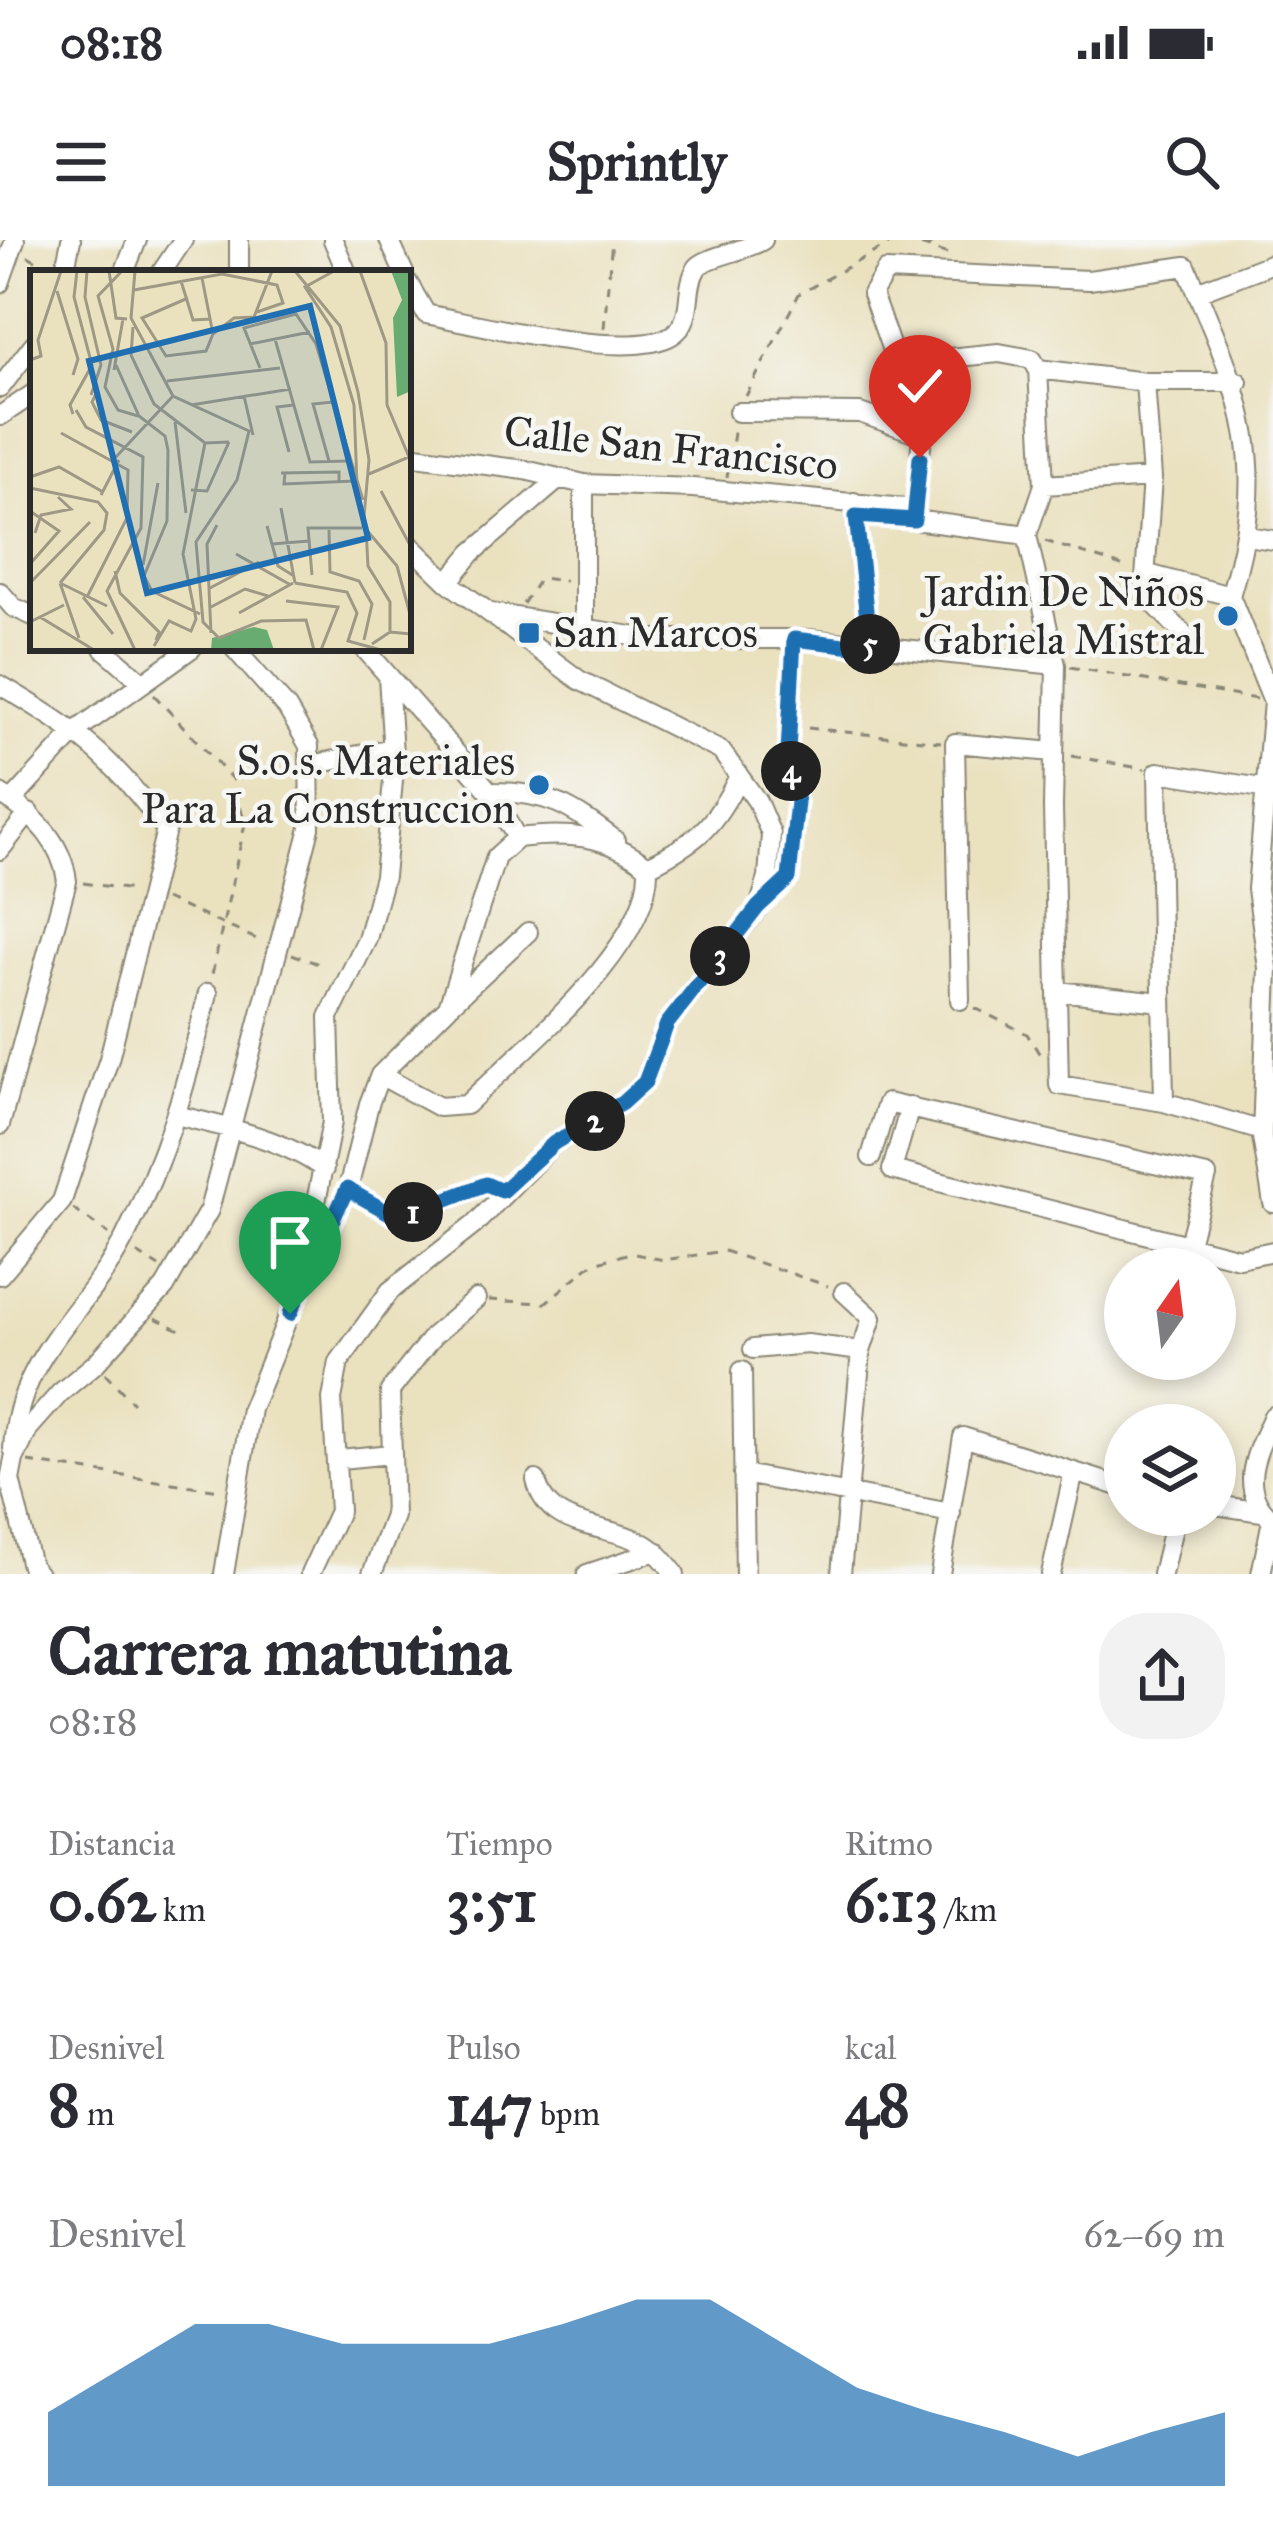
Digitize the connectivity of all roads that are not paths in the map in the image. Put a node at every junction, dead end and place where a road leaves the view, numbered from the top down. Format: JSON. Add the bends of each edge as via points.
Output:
{"nodes":[{"id":1,"x":70,"y":240,"type":"edge"},
{"id":2,"x":137,"y":240,"type":"edge"},
{"id":3,"x":183,"y":240,"type":"edge"},
{"id":4,"x":333,"y":240,"type":"edge"},
{"id":5,"x":389,"y":240,"type":"edge"},
{"id":6,"x":763,"y":240,"type":"edge"},
{"id":7,"x":15,"y":244,"type":"edge"},
{"id":8,"x":709,"y":249,"type":"edge"},
{"id":9,"x":1273,"y":262,"type":"edge"},
{"id":10,"x":61,"y":270,"type":"edge"},
{"id":11,"x":125,"y":270,"type":"edge"},
{"id":12,"x":163,"y":270,"type":"edge"},
{"id":13,"x":346,"y":270,"type":"edge"},
{"id":14,"x":403,"y":270,"type":"edge"},
{"id":15,"x":0,"y":284,"type":"edge"},
{"id":16,"x":411,"y":288,"type":"edge"},
{"id":17,"x":1197,"y":292,"type":"junction"},
{"id":18,"x":30,"y":349,"type":"edge"},
{"id":19,"x":897,"y":362,"type":"junction"},
{"id":20,"x":1039,"y":369,"type":"junction"},
{"id":21,"x":1145,"y":382,"type":"junction"},
{"id":22,"x":1238,"y":382,"type":"junction"},
{"id":23,"x":0,"y":388,"type":"edge"},
{"id":24,"x":30,"y":396,"type":"edge"},
{"id":25,"x":738,"y":412,"type":"road end"},
{"id":26,"x":3,"y":418,"type":"edge"},
{"id":27,"x":922,"y":435,"type":"junction"},
{"id":28,"x":411,"y":455,"type":"edge"},
{"id":29,"x":559,"y":478,"type":"junction"},
{"id":30,"x":1152,"y":478,"type":"junction"},
{"id":31,"x":584,"y":484,"type":"junction"},
{"id":32,"x":1044,"y":485,"type":"junction"},
{"id":33,"x":855,"y":509,"type":"junction"},
{"id":34,"x":915,"y":515,"type":"junction"},
{"id":35,"x":1027,"y":535,"type":"junction"},
{"id":36,"x":1247,"y":536,"type":"junction"},
{"id":37,"x":1273,"y":540,"type":"edge"},
{"id":38,"x":411,"y":546,"type":"edge"},
{"id":39,"x":1148,"y":574,"type":"junction"},
{"id":40,"x":448,"y":583,"type":"junction"},
{"id":41,"x":0,"y":592,"type":"edge"},
{"id":42,"x":1230,"y":596,"type":"junction"},
{"id":43,"x":486,"y":613,"type":"junction"},
{"id":44,"x":30,"y":615,"type":"edge"},
{"id":45,"x":584,"y":627,"type":"junction"},
{"id":46,"x":794,"y":639,"type":"junction"},
{"id":47,"x":1189,"y":640,"type":"dead end"},
{"id":48,"x":870,"y":648,"type":"junction"},
{"id":49,"x":106,"y":651,"type":"edge"},
{"id":50,"x":187,"y":651,"type":"edge"},
{"id":51,"x":237,"y":651,"type":"edge"},
{"id":52,"x":367,"y":651,"type":"edge"},
{"id":53,"x":1057,"y":664,"type":"junction"},
{"id":54,"x":388,"y":676,"type":"junction"},
{"id":55,"x":141,"y":681,"type":"junction"},
{"id":56,"x":0,"y":685,"type":"edge"},
{"id":57,"x":1273,"y":703,"type":"edge"},
{"id":58,"x":77,"y":730,"type":"junction"},
{"id":59,"x":392,"y":748,"type":"junction"},
{"id":60,"x":1053,"y":752,"type":"junction"},
{"id":61,"x":312,"y":765,"type":"junction"},
{"id":62,"x":739,"y":776,"type":"junction"},
{"id":63,"x":1268,"y":789,"type":"junction"},
{"id":64,"x":490,"y":792,"type":"junction"},
{"id":65,"x":14,"y":803,"type":"edge"},
{"id":66,"x":517,"y":838,"type":"junction"},
{"id":67,"x":627,"y":849,"type":"junction"},
{"id":68,"x":0,"y":850,"type":"edge"},
{"id":69,"x":648,"y":866,"type":"junction"},
{"id":70,"x":758,"y":907,"type":"junction"},
{"id":71,"x":528,"y":932,"type":"dead end"},
{"id":72,"x":1057,"y":991,"type":"junction"},
{"id":73,"x":208,"y":993,"type":"road end"},
{"id":74,"x":960,"y":1000,"type":"road end"},
{"id":75,"x":1162,"y":1002,"type":"junction"},
{"id":76,"x":448,"y":1007,"type":"junction"},
{"id":77,"x":380,"y":1075,"type":"junction"},
{"id":78,"x":1164,"y":1102,"type":"junction"},
{"id":79,"x":910,"y":1107,"type":"junction"},
{"id":80,"x":180,"y":1115,"type":"junction"},
{"id":81,"x":0,"y":1125,"type":"edge"},
{"id":82,"x":233,"y":1129,"type":"junction"},
{"id":83,"x":1262,"y":1131,"type":"junction"},
{"id":84,"x":871,"y":1157,"type":"dead end"},
{"id":85,"x":324,"y":1169,"type":"junction"},
{"id":86,"x":347,"y":1189,"type":"junction"},
{"id":87,"x":502,"y":1191,"type":"junction"},
{"id":88,"x":1273,"y":1203,"type":"edge"},
{"id":89,"x":1189,"y":1243,"type":"junction"},
{"id":90,"x":1273,"y":1251,"type":"edge"},
{"id":91,"x":0,"y":1275,"type":"edge"},
{"id":92,"x":844,"y":1292,"type":"road end"},
{"id":93,"x":297,"y":1297,"type":"junction"},
{"id":94,"x":476,"y":1299,"type":"road end"},
{"id":95,"x":753,"y":1349,"type":"dead end"},
{"id":96,"x":861,"y":1351,"type":"junction"},
{"id":97,"x":742,"y":1371,"type":"dead end"},
{"id":98,"x":1273,"y":1416,"type":"edge"},
{"id":99,"x":391,"y":1454,"type":"junction"},
{"id":100,"x":14,"y":1459,"type":"junction"},
{"id":101,"x":340,"y":1459,"type":"junction"},
{"id":102,"x":743,"y":1474,"type":"junction"},
{"id":103,"x":1073,"y":1476,"type":"junction"},
{"id":104,"x":536,"y":1480,"type":"dead end"},
{"id":105,"x":1104,"y":1483,"type":"edge"},
{"id":106,"x":852,"y":1494,"type":"junction"},
{"id":107,"x":1236,"y":1510,"type":"edge"},
{"id":108,"x":951,"y":1513,"type":"junction"},
{"id":109,"x":1269,"y":1517,"type":"edge"},
{"id":110,"x":1171,"y":1536,"type":"edge"},
{"id":111,"x":656,"y":1551,"type":"junction"},
{"id":112,"x":38,"y":1574,"type":"edge"},
{"id":113,"x":224,"y":1574,"type":"edge"},
{"id":114,"x":310,"y":1574,"type":"edge"},
{"id":115,"x":372,"y":1574,"type":"edge"},
{"id":116,"x":587,"y":1574,"type":"edge"},
{"id":117,"x":674,"y":1574,"type":"edge"},
{"id":118,"x":745,"y":1574,"type":"edge"},
{"id":119,"x":841,"y":1574,"type":"edge"},
{"id":120,"x":940,"y":1574,"type":"edge"},
{"id":121,"x":1051,"y":1574,"type":"edge"},
{"id":122,"x":1162,"y":1574,"type":"edge"},
{"id":123,"x":1261,"y":1574,"type":"edge"}],
"edges":[{"from":1,"to":10,"type":"street"},
{"from":2,"to":11,"type":"street"},
{"from":3,"to":12,"type":"street"},
{"from":4,"to":13,"type":"street"},
{"from":5,"to":14,"type":"street"},
{"from":6,"to":8,"type":"street","via":[[735,255]]},
{"from":7,"to":15,"type":"street"},
{"from":8,"to":16,"type":"street","via":[[676,333],[649,345],[556,339],[426,314]]},
{"from":9,"to":17,"type":"street"},
{"from":17,"to":19,"type":"street","via":[[1186,266],[1089,280],[886,271],[872,294]]},
{"from":17,"to":22,"type":"street"},
{"from":18,"to":23,"type":"street"},
{"from":19,"to":20,"type":"street","via":[[999,353],[1032,359]]},
{"from":19,"to":27,"type":"street"},
{"from":20,"to":21,"type":"street"},
{"from":20,"to":32,"type":"street"},
{"from":21,"to":22,"type":"street"},
{"from":21,"to":30,"type":"street"},
{"from":22,"to":36,"type":"street","via":[[1253,453]]},
{"from":24,"to":26,"type":"street"},
{"from":25,"to":27,"type":"street","via":[[860,413]]},
{"from":27,"to":34,"type":"street"},
{"from":28,"to":29,"type":"street","name":"Calle San Francisco"},
{"from":29,"to":31,"type":"street","name":"Calle San Francisco"},
{"from":29,"to":40,"type":"street"},
{"from":30,"to":32,"type":"street"},
{"from":30,"to":39,"type":"street"},
{"from":31,"to":33,"type":"street","name":"Calle San Francisco"},
{"from":31,"to":45,"type":"street"},
{"from":32,"to":35,"type":"street"},
{"from":33,"to":34,"type":"street"},
{"from":33,"to":48,"type":"street","name":"Calle San Francisco"},
{"from":34,"to":35,"type":"street"},
{"from":35,"to":53,"type":"street"},
{"from":36,"to":37,"type":"street"},
{"from":36,"to":42,"type":"street"},
{"from":38,"to":40,"type":"street"},
{"from":39,"to":42,"type":"street"},
{"from":39,"to":47,"type":"street","via":[[1144,593]]},
{"from":40,"to":43,"type":"street"},
{"from":41,"to":44,"type":"street"},
{"from":42,"to":57,"type":"street"},
{"from":43,"to":45,"type":"street"},
{"from":43,"to":62,"type":"street","via":[[579,680],[721,751]]},
{"from":45,"to":46,"type":"street","via":[[650,639]]},
{"from":46,"to":48,"type":"street"},
{"from":46,"to":70,"type":"street","via":[[788,726],[797,802],[789,878]]},
{"from":48,"to":53,"type":"street"},
{"from":49,"to":55,"type":"street"},
{"from":50,"to":55,"type":"street"},
{"from":51,"to":61,"type":"street","via":[[287,708]]},
{"from":52,"to":54,"type":"street"},
{"from":53,"to":60,"type":"street"},
{"from":54,"to":59,"type":"street"},
{"from":54,"to":64,"type":"street"},
{"from":55,"to":58,"type":"street"},
{"from":56,"to":58,"type":"street"},
{"from":57,"to":63,"type":"street"},
{"from":58,"to":65,"type":"street"},
{"from":58,"to":91,"type":"street","via":[[166,830],[110,1060],[62,1201]]},
{"from":59,"to":61,"type":"street"},
{"from":59,"to":85,"type":"street","via":[[384,876],[367,939],[329,1017],[332,1122]]},
{"from":60,"to":72,"type":"street"},
{"from":60,"to":74,"type":"street","via":[[955,743]]},
{"from":61,"to":82,"type":"street","via":[[310,828]]},
{"from":62,"to":69,"type":"street","via":[[693,844]]},
{"from":62,"to":70,"type":"street","via":[[771,834]]},
{"from":63,"to":75,"type":"street","via":[[1158,772]]},
{"from":63,"to":83,"type":"street","via":[[1257,889],[1268,968]]},
{"from":64,"to":66,"type":"street"},
{"from":64,"to":67,"type":"street","via":[[530,791]]},
{"from":65,"to":68,"type":"street"},
{"from":65,"to":81,"type":"street","via":[[64,855],[68,881]]},
{"from":66,"to":67,"type":"street","via":[[574,832]]},
{"from":66,"to":76,"type":"street","via":[[496,857]]},
{"from":67,"to":69,"type":"street"},
{"from":69,"to":77,"type":"street","via":[[649,886],[605,972],[466,1105],[439,1107]]},
{"from":70,"to":87,"type":"street","via":[[667,1024],[645,1082],[554,1143]]},
{"from":71,"to":76,"type":"street"},
{"from":72,"to":75,"type":"street"},
{"from":72,"to":78,"type":"street","via":[[1059,1085]]},
{"from":73,"to":80,"type":"street"},
{"from":75,"to":78,"type":"street"},
{"from":76,"to":77,"type":"street"},
{"from":77,"to":86,"type":"street"},
{"from":78,"to":83,"type":"street"},
{"from":79,"to":84,"type":"street","via":[[887,1103]]},
{"from":79,"to":89,"type":"street","via":[[892,1169]]},
{"from":79,"to":89,"type":"street","via":[[1207,1176]]},
{"from":80,"to":82,"type":"street"},
{"from":80,"to":100,"type":"street","via":[[122,1243],[30,1371]]},
{"from":82,"to":85,"type":"street"},
{"from":82,"to":100,"type":"street","via":[[209,1210],[172,1276],[29,1428]]},
{"from":83,"to":88,"type":"street"},
{"from":85,"to":93,"type":"street"},
{"from":86,"to":87,"type":"street","via":[[398,1218],[486,1184]]},
{"from":86,"to":93,"type":"street"},
{"from":87,"to":101,"type":"street","via":[[474,1225],[390,1292],[339,1362],[332,1399]]},
{"from":89,"to":90,"type":"street","via":[[1239,1258]]},
{"from":92,"to":96,"type":"street","via":[[872,1318]]},
{"from":93,"to":113,"type":"street","via":[[251,1409]]},
{"from":94,"to":99,"type":"street","via":[[433,1336],[391,1391]]},
{"from":95,"to":96,"type":"street"},
{"from":96,"to":106,"type":"street"},
{"from":97,"to":102,"type":"street"},
{"from":98,"to":109,"type":"street","via":[[1251,1465],[1252,1495]]},
{"from":99,"to":101,"type":"street"},
{"from":99,"to":115,"type":"street","via":[[394,1516]]},
{"from":100,"to":112,"type":"street","via":[[10,1480]]},
{"from":101,"to":114,"type":"street","via":[[339,1511]]},
{"from":102,"to":106,"type":"street"},
{"from":102,"to":118,"type":"street"},
{"from":103,"to":105,"type":"street"},
{"from":103,"to":108,"type":"street","via":[[962,1437]]},
{"from":103,"to":121,"type":"street"},
{"from":104,"to":111,"type":"street","via":[[540,1500],[556,1512]]},
{"from":106,"to":108,"type":"street"},
{"from":106,"to":119,"type":"street"},
{"from":107,"to":109,"type":"street"},
{"from":108,"to":120,"type":"street"},
{"from":109,"to":123,"type":"street"},
{"from":110,"to":122,"type":"street"},
{"from":111,"to":116,"type":"street"},
{"from":111,"to":117,"type":"street"}]}
